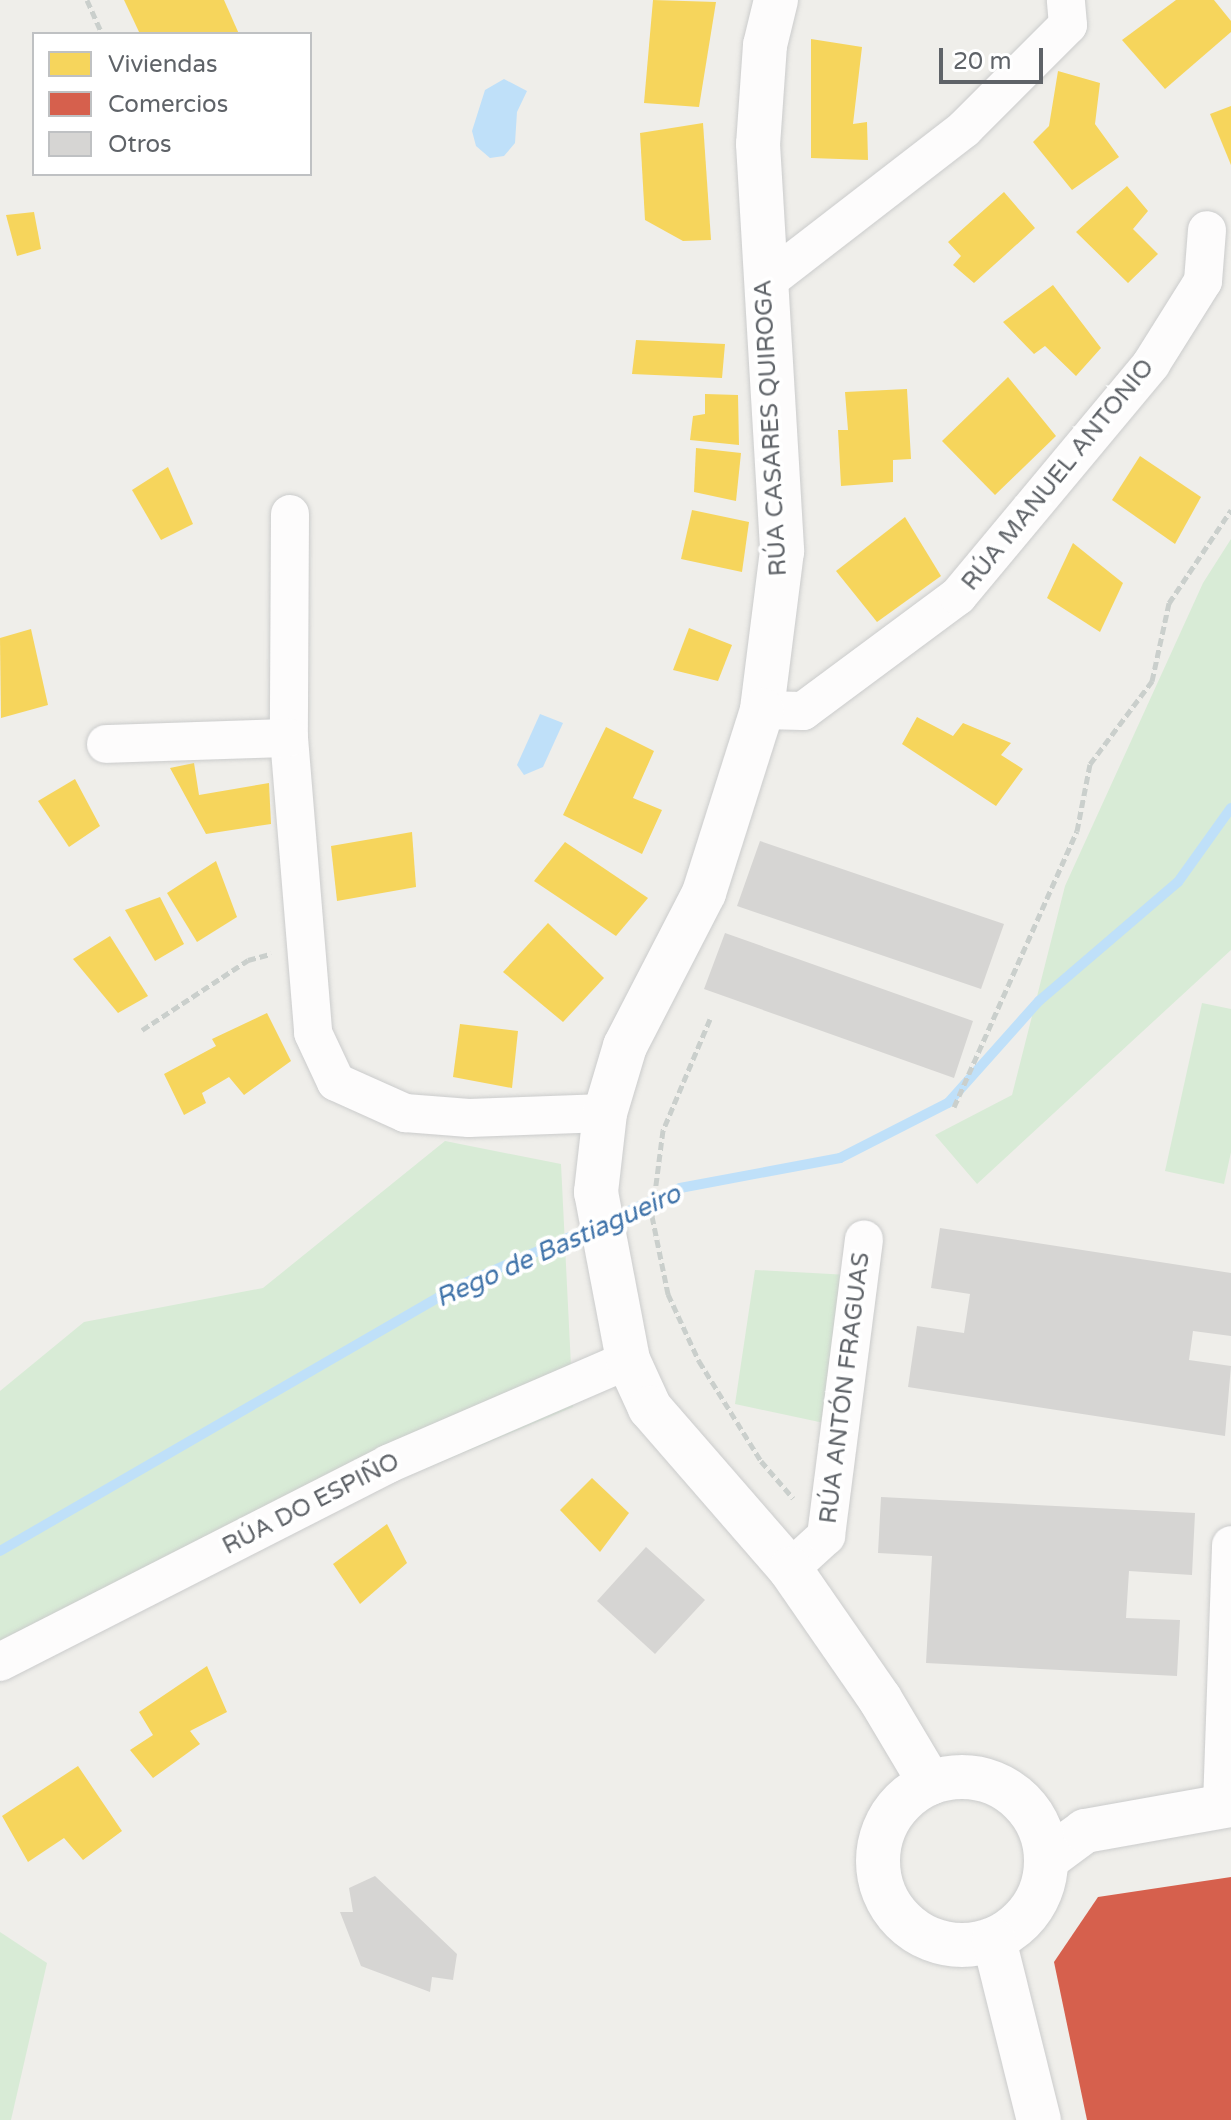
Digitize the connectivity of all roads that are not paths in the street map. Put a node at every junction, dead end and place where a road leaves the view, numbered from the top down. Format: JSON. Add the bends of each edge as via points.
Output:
{"nodes":[{"id":1,"x":776,"y":0,"type":"edge"},
{"id":2,"x":1066,"y":0,"type":"edge"},
{"id":3,"x":1207,"y":230,"type":"dead end"},
{"id":4,"x":765,"y":283,"type":"junction"},
{"id":5,"x":290,"y":514,"type":"dead end"},
{"id":6,"x":762,"y":710,"type":"junction"},
{"id":7,"x":289,"y":738,"type":"junction"},
{"id":8,"x":106,"y":744,"type":"dead end"},
{"id":9,"x":605,"y":1113,"type":"junction"},
{"id":10,"x":864,"y":1239,"type":"dead end"},
{"id":11,"x":628,"y":1360,"type":"junction"},
{"id":12,"x":1231,"y":1545,"type":"edge"},
{"id":13,"x":790,"y":1569,"type":"junction"},
{"id":14,"x":0,"y":1662,"type":"edge"},
{"id":15,"x":930,"y":1783,"type":"junction"},
{"id":16,"x":1226,"y":1805,"type":"edge"},
{"id":17,"x":1033,"y":1815,"type":"junction"},
{"id":18,"x":1085,"y":1831,"type":"junction"},
{"id":19,"x":1047,"y":1859,"type":"junction"},
{"id":20,"x":994,"y":1940,"type":"junction"},
{"id":21,"x":1039,"y":2120,"type":"edge"}],
"edges":[{"from":1,"to":4,"type":"street","name":"RÚA CASARES QUIROGA","via":[[765,45],[758,144]]},
{"from":2,"to":4,"type":"street","via":[[1068,25],[964,129]]},
{"from":3,"to":6,"type":"street","name":"RÚA MANUEL ANTONIO","via":[[1203,281],[1151,364],[958,596],[803,711]]},
{"from":4,"to":6,"type":"street","name":"RÚA CASARES QUIROGA","via":[[782,551]]},
{"from":5,"to":7,"type":"street"},
{"from":6,"to":9,"type":"street","name":"RÚA CASARES QUIROGA","via":[[704,893],[625,1046]]},
{"from":7,"to":8,"type":"street"},
{"from":7,"to":9,"type":"street","via":[[313,1033],[336,1082],[405,1113],[469,1118]]},
{"from":9,"to":11,"type":"street","name":"RÚA CASARES QUIROGA","via":[[596,1192]]},
{"from":10,"to":13,"type":"street","name":"RÚA ANTÓN FRAGUAS","via":[[826,1536]]},
{"from":11,"to":13,"type":"street","name":"RÚA CASARES QUIROGA","via":[[650,1408]]},
{"from":11,"to":14,"type":"street","name":"RÚA DO ESPIÑO","via":[[388,1464]]},
{"from":12,"to":16,"type":"street"},
{"from":13,"to":15,"type":"street","name":"RÚA CASARES QUIROGA","via":[[880,1699]]},
{"from":15,"to":17,"type":"street","via":[[958,1777],[987,1780],[1013,1793]]},
{"from":15,"to":20,"type":"street","via":[[907,1797],[890,1817],[878,1868],[884,1894],[897,1916],[941,1944],[968,1946]]},
{"from":16,"to":18,"type":"street"},
{"from":17,"to":18,"type":"street"},
{"from":17,"to":19,"type":"street"},
{"from":18,"to":19,"type":"street"},
{"from":19,"to":20,"type":"street","via":[[1033,1908]]},
{"from":20,"to":21,"type":"street"}]}
